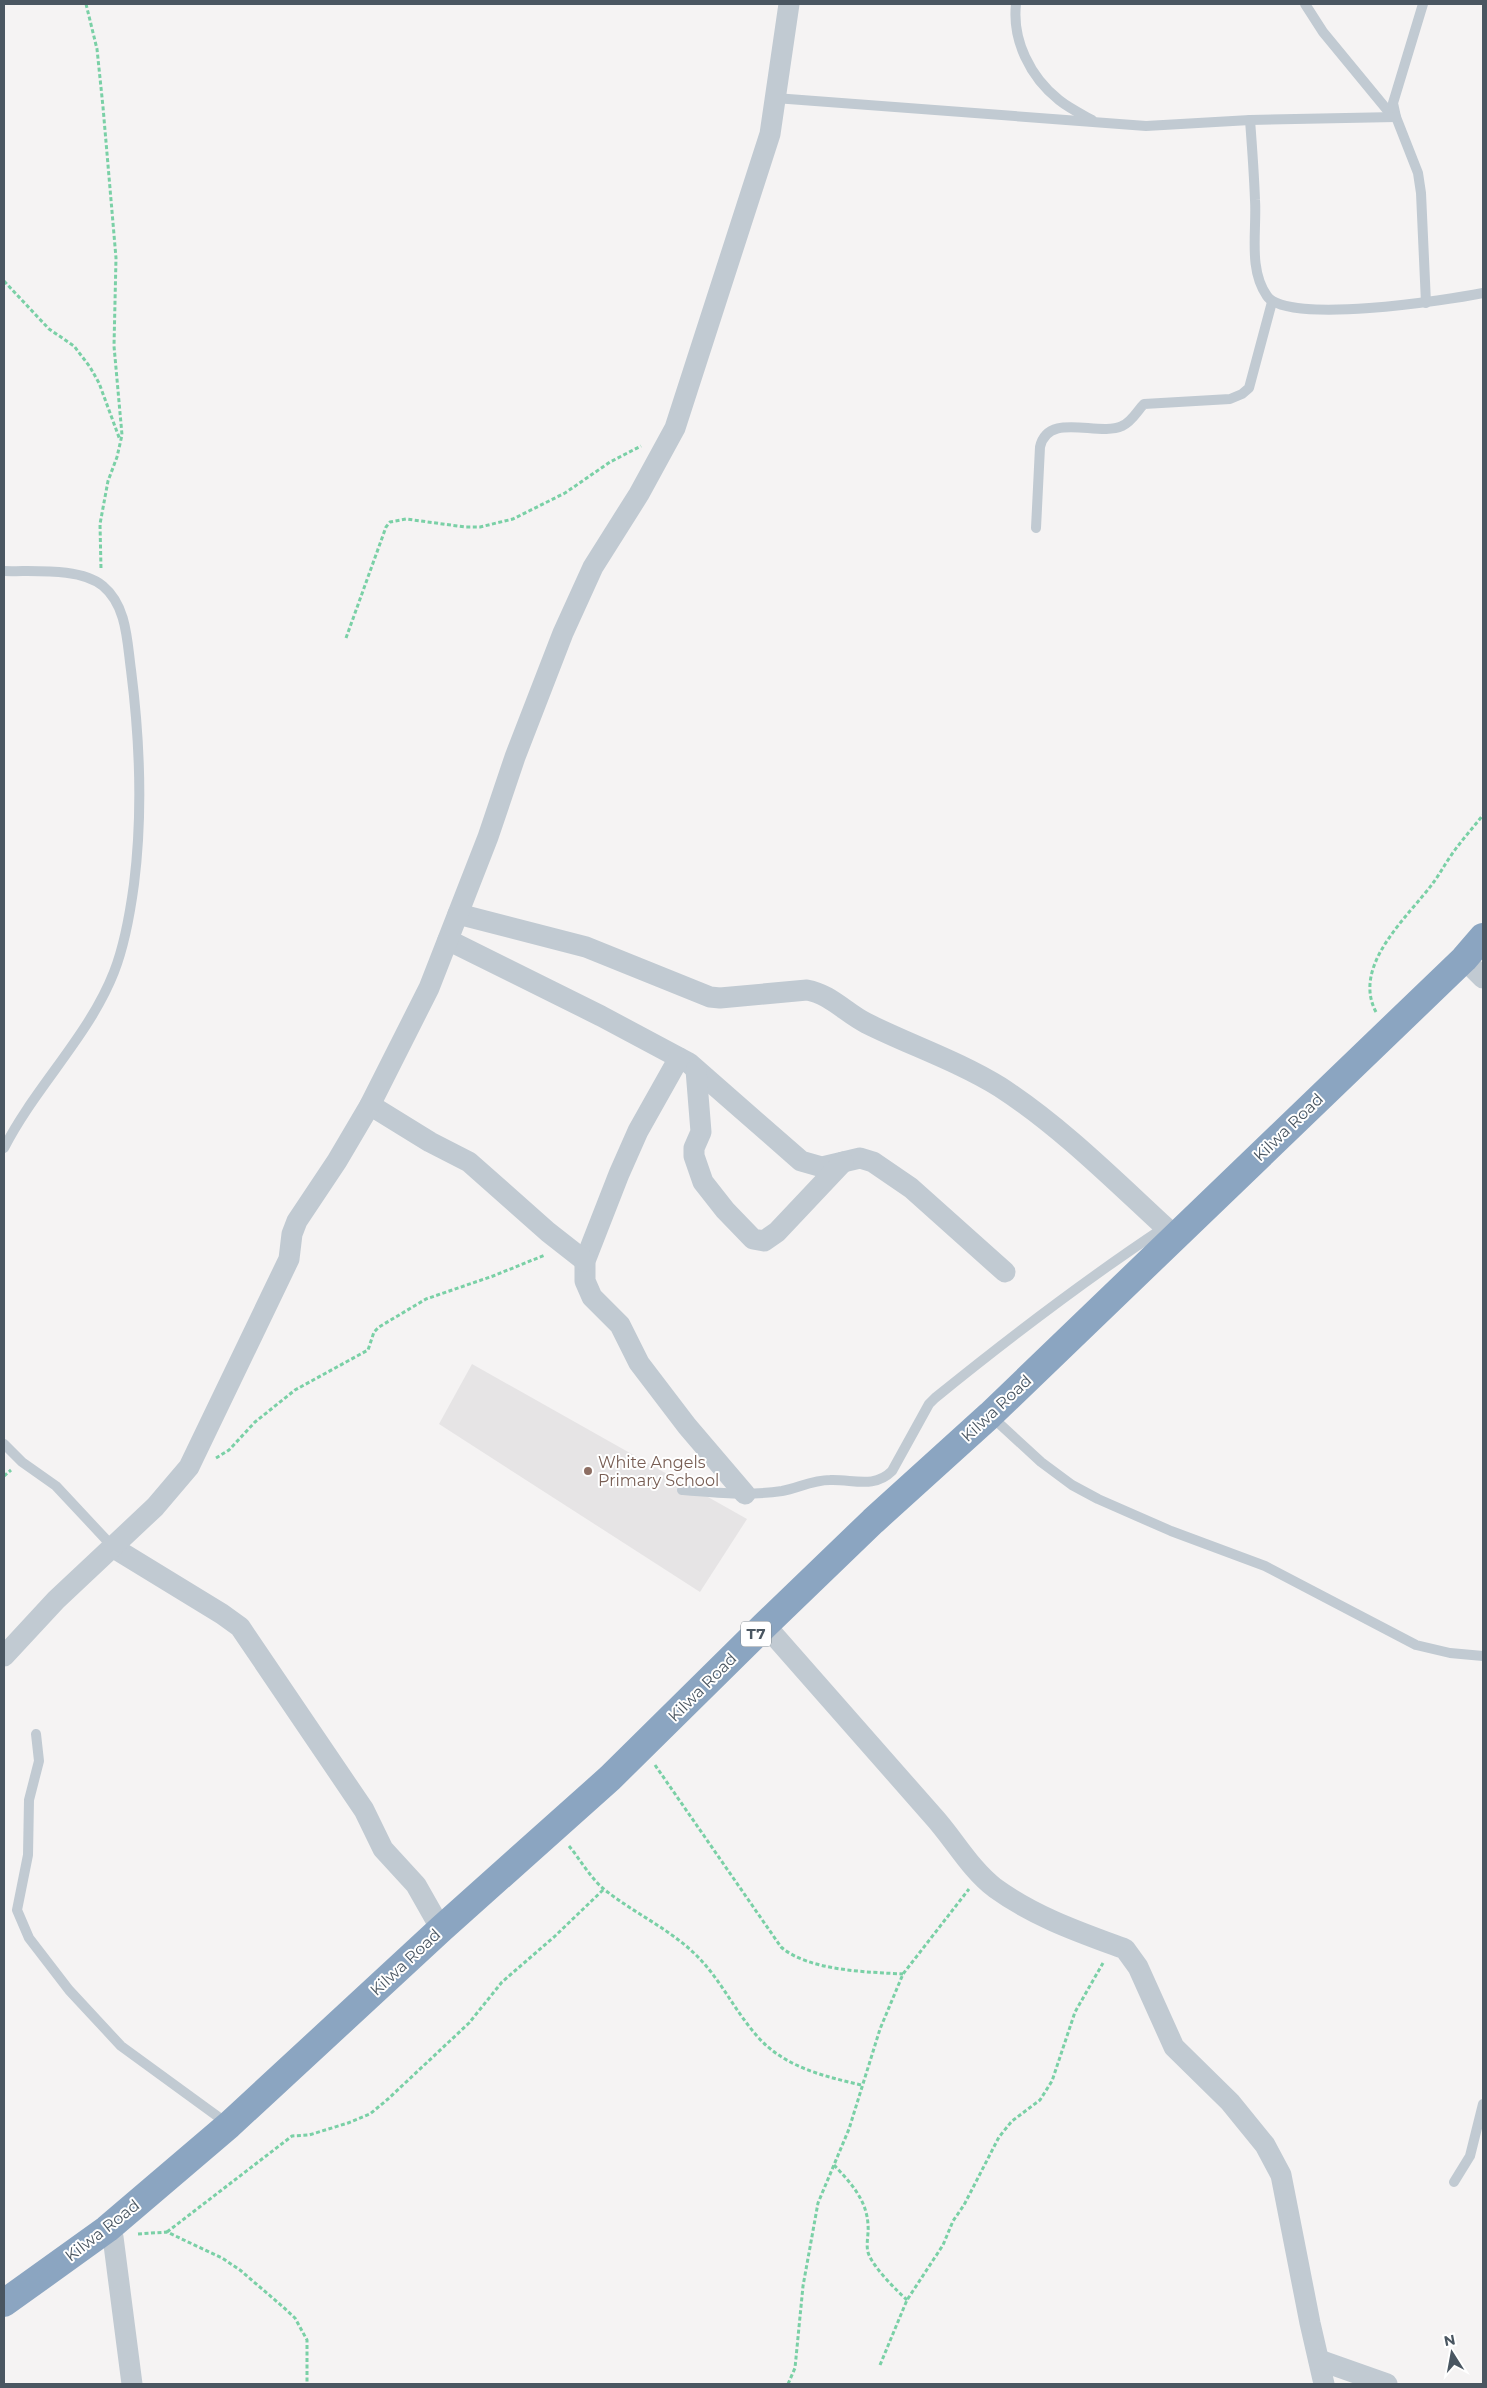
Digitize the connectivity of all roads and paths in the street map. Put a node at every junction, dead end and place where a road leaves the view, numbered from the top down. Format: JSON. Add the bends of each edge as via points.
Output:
{"nodes":[{"id":1,"x":86,"y":4,"type":"edge"},
{"id":2,"x":789,"y":4,"type":"edge"},
{"id":3,"x":1016,"y":4,"type":"edge"},
{"id":4,"x":1305,"y":4,"type":"edge"},
{"id":5,"x":1423,"y":4,"type":"edge"},
{"id":6,"x":775,"y":98,"type":"junction"},
{"id":7,"x":1394,"y":117,"type":"junction"},
{"id":8,"x":1250,"y":120,"type":"junction"},
{"id":9,"x":1095,"y":122,"type":"junction"},
{"id":10,"x":4,"y":281,"type":"edge"},
{"id":11,"x":1483,"y":293,"type":"edge"},
{"id":12,"x":1272,"y":302,"type":"junction"},
{"id":13,"x":1426,"y":303,"type":"junction"},
{"id":14,"x":120,"y":441,"type":"junction"},
{"id":15,"x":642,"y":445,"type":"dead end"},
{"id":16,"x":1036,"y":528,"type":"dead end"},
{"id":17,"x":4,"y":571,"type":"edge"},
{"id":18,"x":101,"y":584,"type":"junction"},
{"id":19,"x":346,"y":638,"type":"dead end"},
{"id":20,"x":1483,"y":815,"type":"edge"},
{"id":21,"x":458,"y":914,"type":"junction"},
{"id":22,"x":1483,"y":937,"type":"edge"},
{"id":23,"x":448,"y":940,"type":"junction"},
{"id":24,"x":1464,"y":959,"type":"junction"},
{"id":25,"x":1483,"y":978,"type":"edge"},
{"id":26,"x":1387,"y":1032,"type":"junction"},
{"id":27,"x":687,"y":1064,"type":"junction"},
{"id":28,"x":370,"y":1105,"type":"junction"},
{"id":29,"x":4,"y":1148,"type":"edge"},
{"id":30,"x":843,"y":1162,"type":"junction"},
{"id":31,"x":1169,"y":1232,"type":"junction"},
{"id":32,"x":566,"y":1246,"type":"junction"},
{"id":33,"x":585,"y":1261,"type":"junction"},
{"id":34,"x":1005,"y":1272,"type":"dead end"},
{"id":35,"x":990,"y":1415,"type":"junction"},
{"id":36,"x":4,"y":1444,"type":"edge"},
{"id":37,"x":210,"y":1462,"type":"dead end"},
{"id":38,"x":682,"y":1490,"type":"dead end"},
{"id":39,"x":744,"y":1494,"type":"junction"},
{"id":40,"x":114,"y":1548,"type":"junction"},
{"id":41,"x":765,"y":1624,"type":"junction"},
{"id":42,"x":4,"y":1656,"type":"edge"},
{"id":43,"x":1483,"y":1656,"type":"edge"},
{"id":44,"x":36,"y":1734,"type":"dead end"},
{"id":45,"x":642,"y":1746,"type":"junction"},
{"id":46,"x":555,"y":1828,"type":"junction"},
{"id":47,"x":980,"y":1874,"type":"junction"},
{"id":48,"x":604,"y":1889,"type":"junction"},
{"id":49,"x":441,"y":1929,"type":"junction"},
{"id":50,"x":1113,"y":1945,"type":"junction"},
{"id":51,"x":903,"y":1974,"type":"junction"},
{"id":52,"x":862,"y":2085,"type":"junction"},
{"id":53,"x":1483,"y":2104,"type":"edge"},
{"id":54,"x":229,"y":2125,"type":"junction"},
{"id":55,"x":834,"y":2165,"type":"junction"},
{"id":56,"x":1454,"y":2182,"type":"dead end"},
{"id":57,"x":167,"y":2232,"type":"junction"},
{"id":58,"x":110,"y":2233,"type":"junction"},
{"id":59,"x":907,"y":2300,"type":"junction"},
{"id":60,"x":4,"y":2303,"type":"edge"},
{"id":61,"x":1318,"y":2360,"type":"junction"},
{"id":62,"x":880,"y":2365,"type":"dead end"},
{"id":63,"x":132,"y":2384,"type":"edge"},
{"id":64,"x":306,"y":2384,"type":"edge"},
{"id":65,"x":788,"y":2384,"type":"edge"},
{"id":66,"x":1324,"y":2384,"type":"edge"},
{"id":67,"x":1387,"y":2384,"type":"edge"}],
"edges":[{"from":1,"to":14,"type":"path","via":[[97,49],[116,258],[114,346]]},
{"from":2,"to":6,"type":"street"},
{"from":3,"to":9,"type":"lane","via":[[1020,47],[1034,73],[1058,100]]},
{"from":4,"to":7,"type":"lane","via":[[1323,32]]},
{"from":5,"to":7,"type":"lane","via":[[1396,92]]},
{"from":6,"to":9,"type":"lane"},
{"from":6,"to":21,"type":"street","via":[[770,134],[675,428],[593,568],[563,633]]},
{"from":7,"to":8,"type":"lane"},
{"from":7,"to":13,"type":"lane","via":[[1418,173]]},
{"from":8,"to":9,"type":"lane","via":[[1146,126]]},
{"from":8,"to":12,"type":"lane","via":[[1256,266],[1266,295]]},
{"from":10,"to":14,"type":"path","via":[[49,329],[74,346],[90,367]]},
{"from":11,"to":13,"type":"lane"},
{"from":12,"to":13,"type":"lane","via":[[1280,306],[1324,310]]},
{"from":12,"to":16,"type":"lane","via":[[1249,388],[1242,394],[1230,398],[1146,404],[1122,426],[1101,430],[1058,427],[1045,435],[1040,447]]},
{"from":14,"to":18,"type":"path","via":[[100,524]]},
{"from":15,"to":19,"type":"path","via":[[610,462],[565,493],[513,519],[480,527],[406,519],[390,522]]},
{"from":17,"to":18,"type":"lane","via":[[78,574]]},
{"from":18,"to":29,"type":"lane","via":[[115,600],[124,622],[141,780],[140,820],[124,944],[114,974],[89,1020],[34,1097]]},
{"from":20,"to":26,"type":"path","via":[[1376,959],[1372,971],[1373,1007]]},
{"from":21,"to":23,"type":"street"},
{"from":21,"to":31,"type":"street","via":[[586,947],[710,997],[807,990],[819,993],[864,1022],[924,1048],[998,1086],[1026,1105],[1078,1147]]},
{"from":22,"to":24,"type":"highway","name":"Kilwa Road","number":"T7"},
{"from":23,"to":27,"type":"street","via":[[601,1016]]},
{"from":23,"to":28,"type":"street"},
{"from":24,"to":25,"type":"street"},
{"from":24,"to":26,"type":"highway","name":"Kilwa Road","number":"T7"},
{"from":26,"to":31,"type":"highway","name":"Kilwa Road","number":"T7"},
{"from":27,"to":30,"type":"street","via":[[801,1162],[822,1166]]},
{"from":27,"to":30,"type":"street","via":[[701,1132],[694,1156],[711,1192],[753,1239],[764,1241],[777,1232]]},
{"from":27,"to":33,"type":"street","via":[[630,1148]]},
{"from":28,"to":32,"type":"street","via":[[469,1162]]},
{"from":28,"to":40,"type":"street","via":[[297,1221],[289,1259],[189,1467],[156,1508]]},
{"from":30,"to":34,"type":"street","via":[[865,1158],[888,1172],[911,1188]]},
{"from":31,"to":35,"type":"highway","name":"Kilwa Road","number":"T7"},
{"from":31,"to":39,"type":"lane","via":[[1095,1274],[934,1398],[892,1472],[886,1477],[870,1483],[831,1480],[783,1491]]},
{"from":32,"to":33,"type":"street"},
{"from":32,"to":37,"type":"path","via":[[426,1299],[379,1327],[368,1350],[295,1390],[255,1422],[229,1450]]},
{"from":33,"to":39,"type":"street","via":[[585,1281],[592,1297],[620,1325],[639,1364]]},
{"from":35,"to":41,"type":"highway","name":"Kilwa Road","number":"T7"},
{"from":35,"to":43,"type":"lane","via":[[1041,1462],[1098,1499],[1171,1531],[1266,1566],[1416,1645]]},
{"from":36,"to":40,"type":"lane","via":[[22,1462],[56,1486]]},
{"from":38,"to":39,"type":"lane"},
{"from":40,"to":42,"type":"street","via":[[56,1600]]},
{"from":40,"to":49,"type":"street","via":[[240,1627],[364,1810],[383,1849],[416,1885]]},
{"from":41,"to":45,"type":"highway","name":"Kilwa Road","number":"T7"},
{"from":41,"to":47,"type":"street"},
{"from":44,"to":54,"type":"lane","via":[[39,1761],[28,1800],[28,1855],[16,1910],[29,1938],[69,1990],[121,2046]]},
{"from":45,"to":46,"type":"highway","name":"Kilwa Road","number":"T7"},
{"from":45,"to":51,"type":"path","via":[[781,1947],[802,1960],[856,1971]]},
{"from":46,"to":48,"type":"path"},
{"from":46,"to":49,"type":"highway","name":"Kilwa Road","number":"T7"},
{"from":47,"to":50,"type":"street","via":[[1026,1909],[1053,1923]]},
{"from":47,"to":51,"type":"path"},
{"from":48,"to":52,"type":"path","via":[[694,1953],[717,1978],[757,2037],[781,2057],[813,2073]]},
{"from":48,"to":57,"type":"path","via":[[502,1982],[469,2023],[370,2114],[309,2135],[292,2136]]},
{"from":49,"to":54,"type":"highway","name":"Kilwa Road","number":"T7"},
{"from":50,"to":59,"type":"path","via":[[1075,2012],[1052,2081],[1040,2100],[1003,2132],[943,2245]]},
{"from":50,"to":61,"type":"street","via":[[1125,1949],[1134,1958],[1174,2047],[1230,2102],[1266,2145],[1276,2163]]},
{"from":51,"to":52,"type":"path","via":[[880,2028]]},
{"from":52,"to":55,"type":"path"},
{"from":53,"to":56,"type":"lane","via":[[1470,2156]]},
{"from":54,"to":58,"type":"highway","name":"Kilwa Road","number":"T7"},
{"from":55,"to":59,"type":"path","via":[[855,2187],[860,2199],[868,2221],[869,2257]]},
{"from":55,"to":65,"type":"path","via":[[818,2203],[803,2286],[795,2368]]},
{"from":57,"to":58,"type":"path"},
{"from":57,"to":64,"type":"path","via":[[240,2270],[295,2318],[307,2340]]},
{"from":58,"to":60,"type":"highway","name":"Kilwa Road","number":"T7"},
{"from":58,"to":63,"type":"street"},
{"from":59,"to":62,"type":"path"},
{"from":61,"to":66,"type":"street"},
{"from":61,"to":67,"type":"street"}]}
